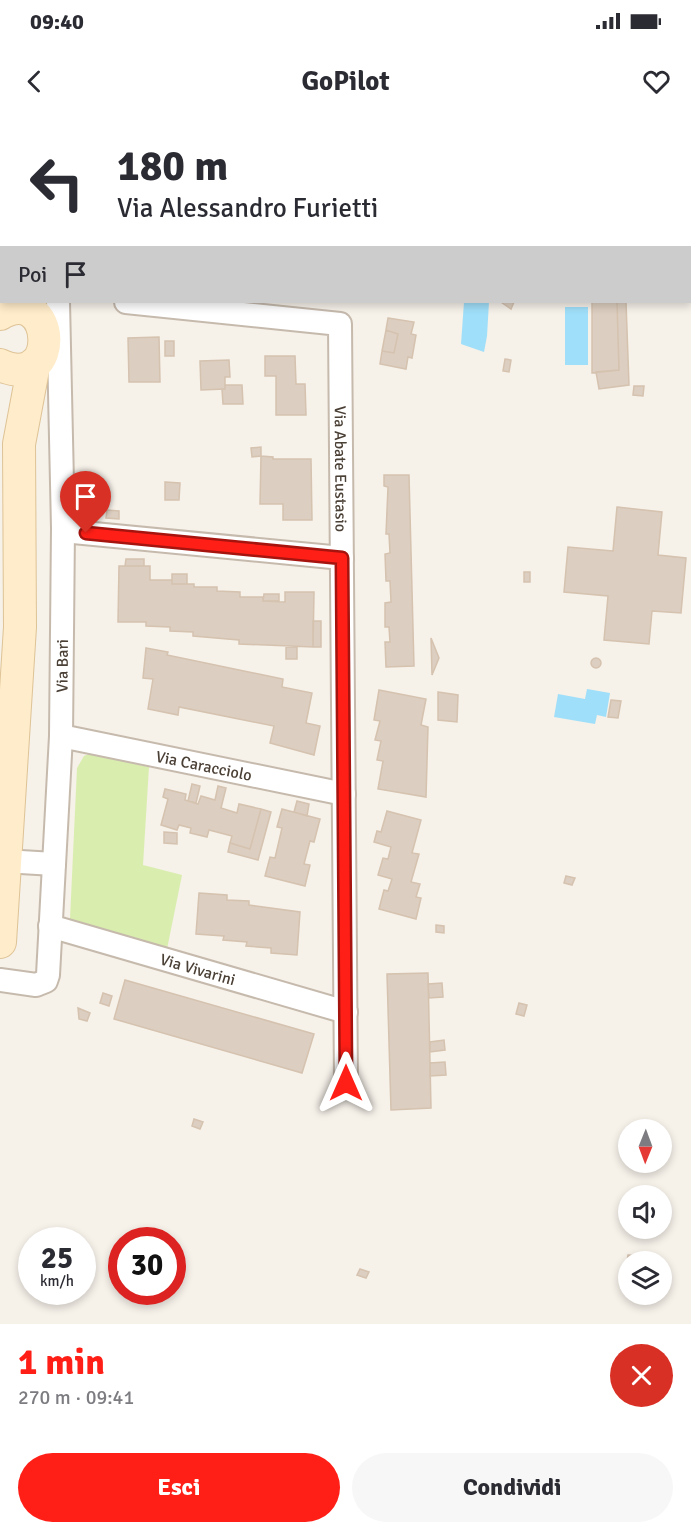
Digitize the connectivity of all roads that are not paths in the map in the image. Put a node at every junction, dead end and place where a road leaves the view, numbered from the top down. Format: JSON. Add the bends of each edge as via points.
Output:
{"nodes":[{"id":1,"x":136,"y":303,"type":"edge"},
{"id":2,"x":0,"y":314,"type":"edge"},
{"id":3,"x":43,"y":326,"type":"edge"},
{"id":4,"x":0,"y":365,"type":"edge"},
{"id":5,"x":0,"y":370,"type":"edge"},
{"id":6,"x":19,"y":444,"type":"junction"},
{"id":7,"x":63,"y":531,"type":"junction"},
{"id":8,"x":342,"y":558,"type":"junction"},
{"id":9,"x":61,"y":736,"type":"junction"},
{"id":10,"x":344,"y":794,"type":"junction"},
{"id":11,"x":4,"y":861,"type":"junction"},
{"id":12,"x":54,"y":864,"type":"junction"},
{"id":13,"x":50,"y":926,"type":"junction"},
{"id":14,"x":0,"y":942,"type":"edge"},
{"id":15,"x":0,"y":980,"type":"edge"},
{"id":16,"x":346,"y":1012,"type":"junction"},
{"id":17,"x":346,"y":1083,"type":"dead end"}],
"edges":[{"from":1,"to":8,"type":"street","name":"Via Abate Eustasio","via":[[340,324]]},
{"from":2,"to":3,"type":"main road","via":[[14,309]]},
{"from":3,"to":4,"type":"main road","via":[[16,370]]},
{"from":3,"to":6,"type":"main road"},
{"from":3,"to":7,"type":"street","name":"Via Bari"},
{"from":5,"to":6,"type":"main road"},
{"from":6,"to":11,"type":"main road","via":[[20,627]]},
{"from":7,"to":8,"type":"street"},
{"from":7,"to":9,"type":"street","name":"Via Bari"},
{"from":8,"to":10,"type":"street","name":"Via Abate Eustasio"},
{"from":9,"to":10,"type":"street","name":"Via Caracciolo"},
{"from":9,"to":12,"type":"street","name":"Via Bari"},
{"from":10,"to":16,"type":"street","name":"Via Abate Eustasio"},
{"from":11,"to":12,"type":"street"},
{"from":11,"to":14,"type":"main road"},
{"from":12,"to":13,"type":"street","name":"Via Bari"},
{"from":13,"to":15,"type":"street","name":"Via Bari","via":[[46,981],[36,985]]},
{"from":13,"to":16,"type":"street","name":"Via Vivarini"},
{"from":16,"to":17,"type":"street","name":"Via Abate Eustasio"}]}
